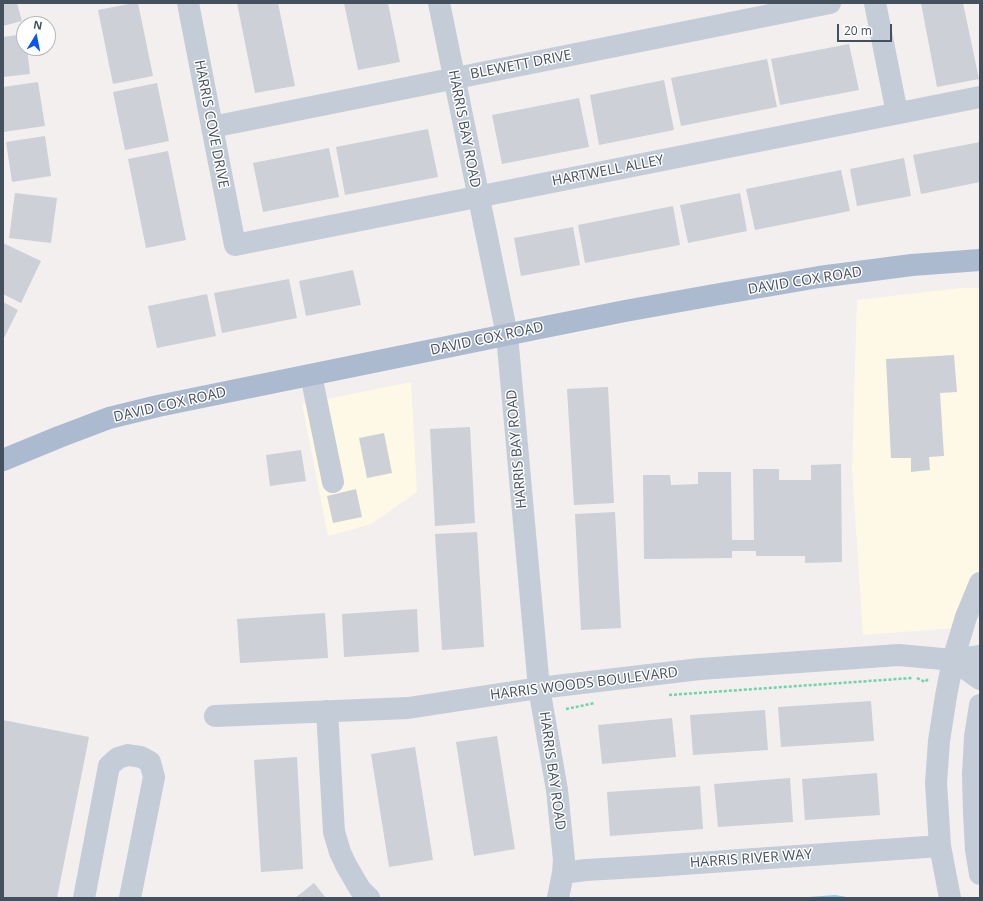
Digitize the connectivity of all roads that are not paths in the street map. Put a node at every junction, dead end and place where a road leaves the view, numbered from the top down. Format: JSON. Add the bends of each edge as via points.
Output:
{"nodes":[{"id":1,"x":188,"y":3,"type":"edge"},
{"id":2,"x":439,"y":3,"type":"edge"},
{"id":3,"x":830,"y":3,"type":"edge"},
{"id":4,"x":875,"y":3,"type":"edge"},
{"id":5,"x":454,"y":78,"type":"junction"},
{"id":6,"x":980,"y":97,"type":"edge"},
{"id":7,"x":897,"y":113,"type":"junction"},
{"id":8,"x":212,"y":127,"type":"junction"},
{"id":9,"x":478,"y":197,"type":"junction"},
{"id":10,"x":235,"y":245,"type":"joint"},
{"id":11,"x":980,"y":260,"type":"edge"},
{"id":12,"x":507,"y":335,"type":"junction"},
{"id":13,"x":311,"y":375,"type":"junction"},
{"id":14,"x":3,"y":460,"type":"edge"},
{"id":15,"x":333,"y":482,"type":"dead end"},
{"id":16,"x":980,"y":583,"type":"edge"},
{"id":17,"x":980,"y":656,"type":"edge"},
{"id":18,"x":953,"y":660,"type":"junction"},
{"id":19,"x":980,"y":679,"type":"edge"},
{"id":20,"x":539,"y":688,"type":"junction"},
{"id":21,"x":980,"y":705,"type":"edge"},
{"id":22,"x":327,"y":711,"type":"junction"},
{"id":23,"x":215,"y":716,"type":"dead end"},
{"id":24,"x":940,"y":846,"type":"junction"},
{"id":25,"x":563,"y":873,"type":"junction"},
{"id":26,"x":980,"y":874,"type":"edge"},
{"id":27,"x":84,"y":898,"type":"edge"},
{"id":28,"x":130,"y":898,"type":"edge"},
{"id":29,"x":369,"y":898,"type":"edge"},
{"id":30,"x":558,"y":898,"type":"edge"},
{"id":31,"x":950,"y":898,"type":"edge"}],
"edges":[{"from":1,"to":8,"type":"street","name":"HARRIS COVE DRIVE"},
{"from":2,"to":5,"type":"street","name":"HARRIS BAY ROAD"},
{"from":3,"to":5,"type":"street","name":"BLEWETT DRIVE"},
{"from":4,"to":7,"type":"street"},
{"from":5,"to":8,"type":"street","name":"BLEWETT DRIVE"},
{"from":5,"to":9,"type":"street","name":"HARRIS BAY ROAD"},
{"from":6,"to":7,"type":"street","name":"HARTWELL ALLEY"},
{"from":7,"to":9,"type":"street","name":"HARTWELL ALLEY"},
{"from":8,"to":10,"type":"street","name":"HARRIS COVE DRIVE"},
{"from":9,"to":10,"type":"street","name":"HARTWELL ALLEY"},
{"from":9,"to":12,"type":"street","name":"HARRIS BAY ROAD"},
{"from":11,"to":12,"type":"main road","name":"DAVID COX ROAD","via":[[819,278],[632,310]]},
{"from":12,"to":13,"type":"main road","name":"DAVID COX ROAD"},
{"from":12,"to":20,"type":"street","name":"HARRIS BAY ROAD"},
{"from":13,"to":14,"type":"main road","name":"DAVID COX ROAD","via":[[109,418]]},
{"from":13,"to":15,"type":"street"},
{"from":16,"to":18,"type":"street"},
{"from":17,"to":18,"type":"street","name":"HARRIS WOODS BOULEVARD"},
{"from":18,"to":19,"type":"street"},
{"from":18,"to":20,"type":"street","name":"HARRIS WOODS BOULEVARD","via":[[900,655],[700,669]]},
{"from":18,"to":24,"type":"street","via":[[939,741],[936,783]]},
{"from":20,"to":22,"type":"street","name":"HARRIS WOODS BOULEVARD","via":[[408,708]]},
{"from":20,"to":25,"type":"street","name":"HARRIS BAY ROAD","via":[[557,790]]},
{"from":21,"to":26,"type":"street","via":[[973,774],[976,850]]},
{"from":22,"to":23,"type":"street","name":"HARRIS WOODS BOULEVARD"},
{"from":22,"to":29,"type":"street","via":[[334,832],[346,865],[360,889]]},
{"from":24,"to":25,"type":"street","name":"HARRIS RIVER WAY"},
{"from":24,"to":31,"type":"street"},
{"from":25,"to":30,"type":"street","name":"HARRIS BAY ROAD"},
{"from":27,"to":28,"type":"street","via":[[109,766],[118,758],[128,755],[141,757],[150,762],[154,776]]}]}
